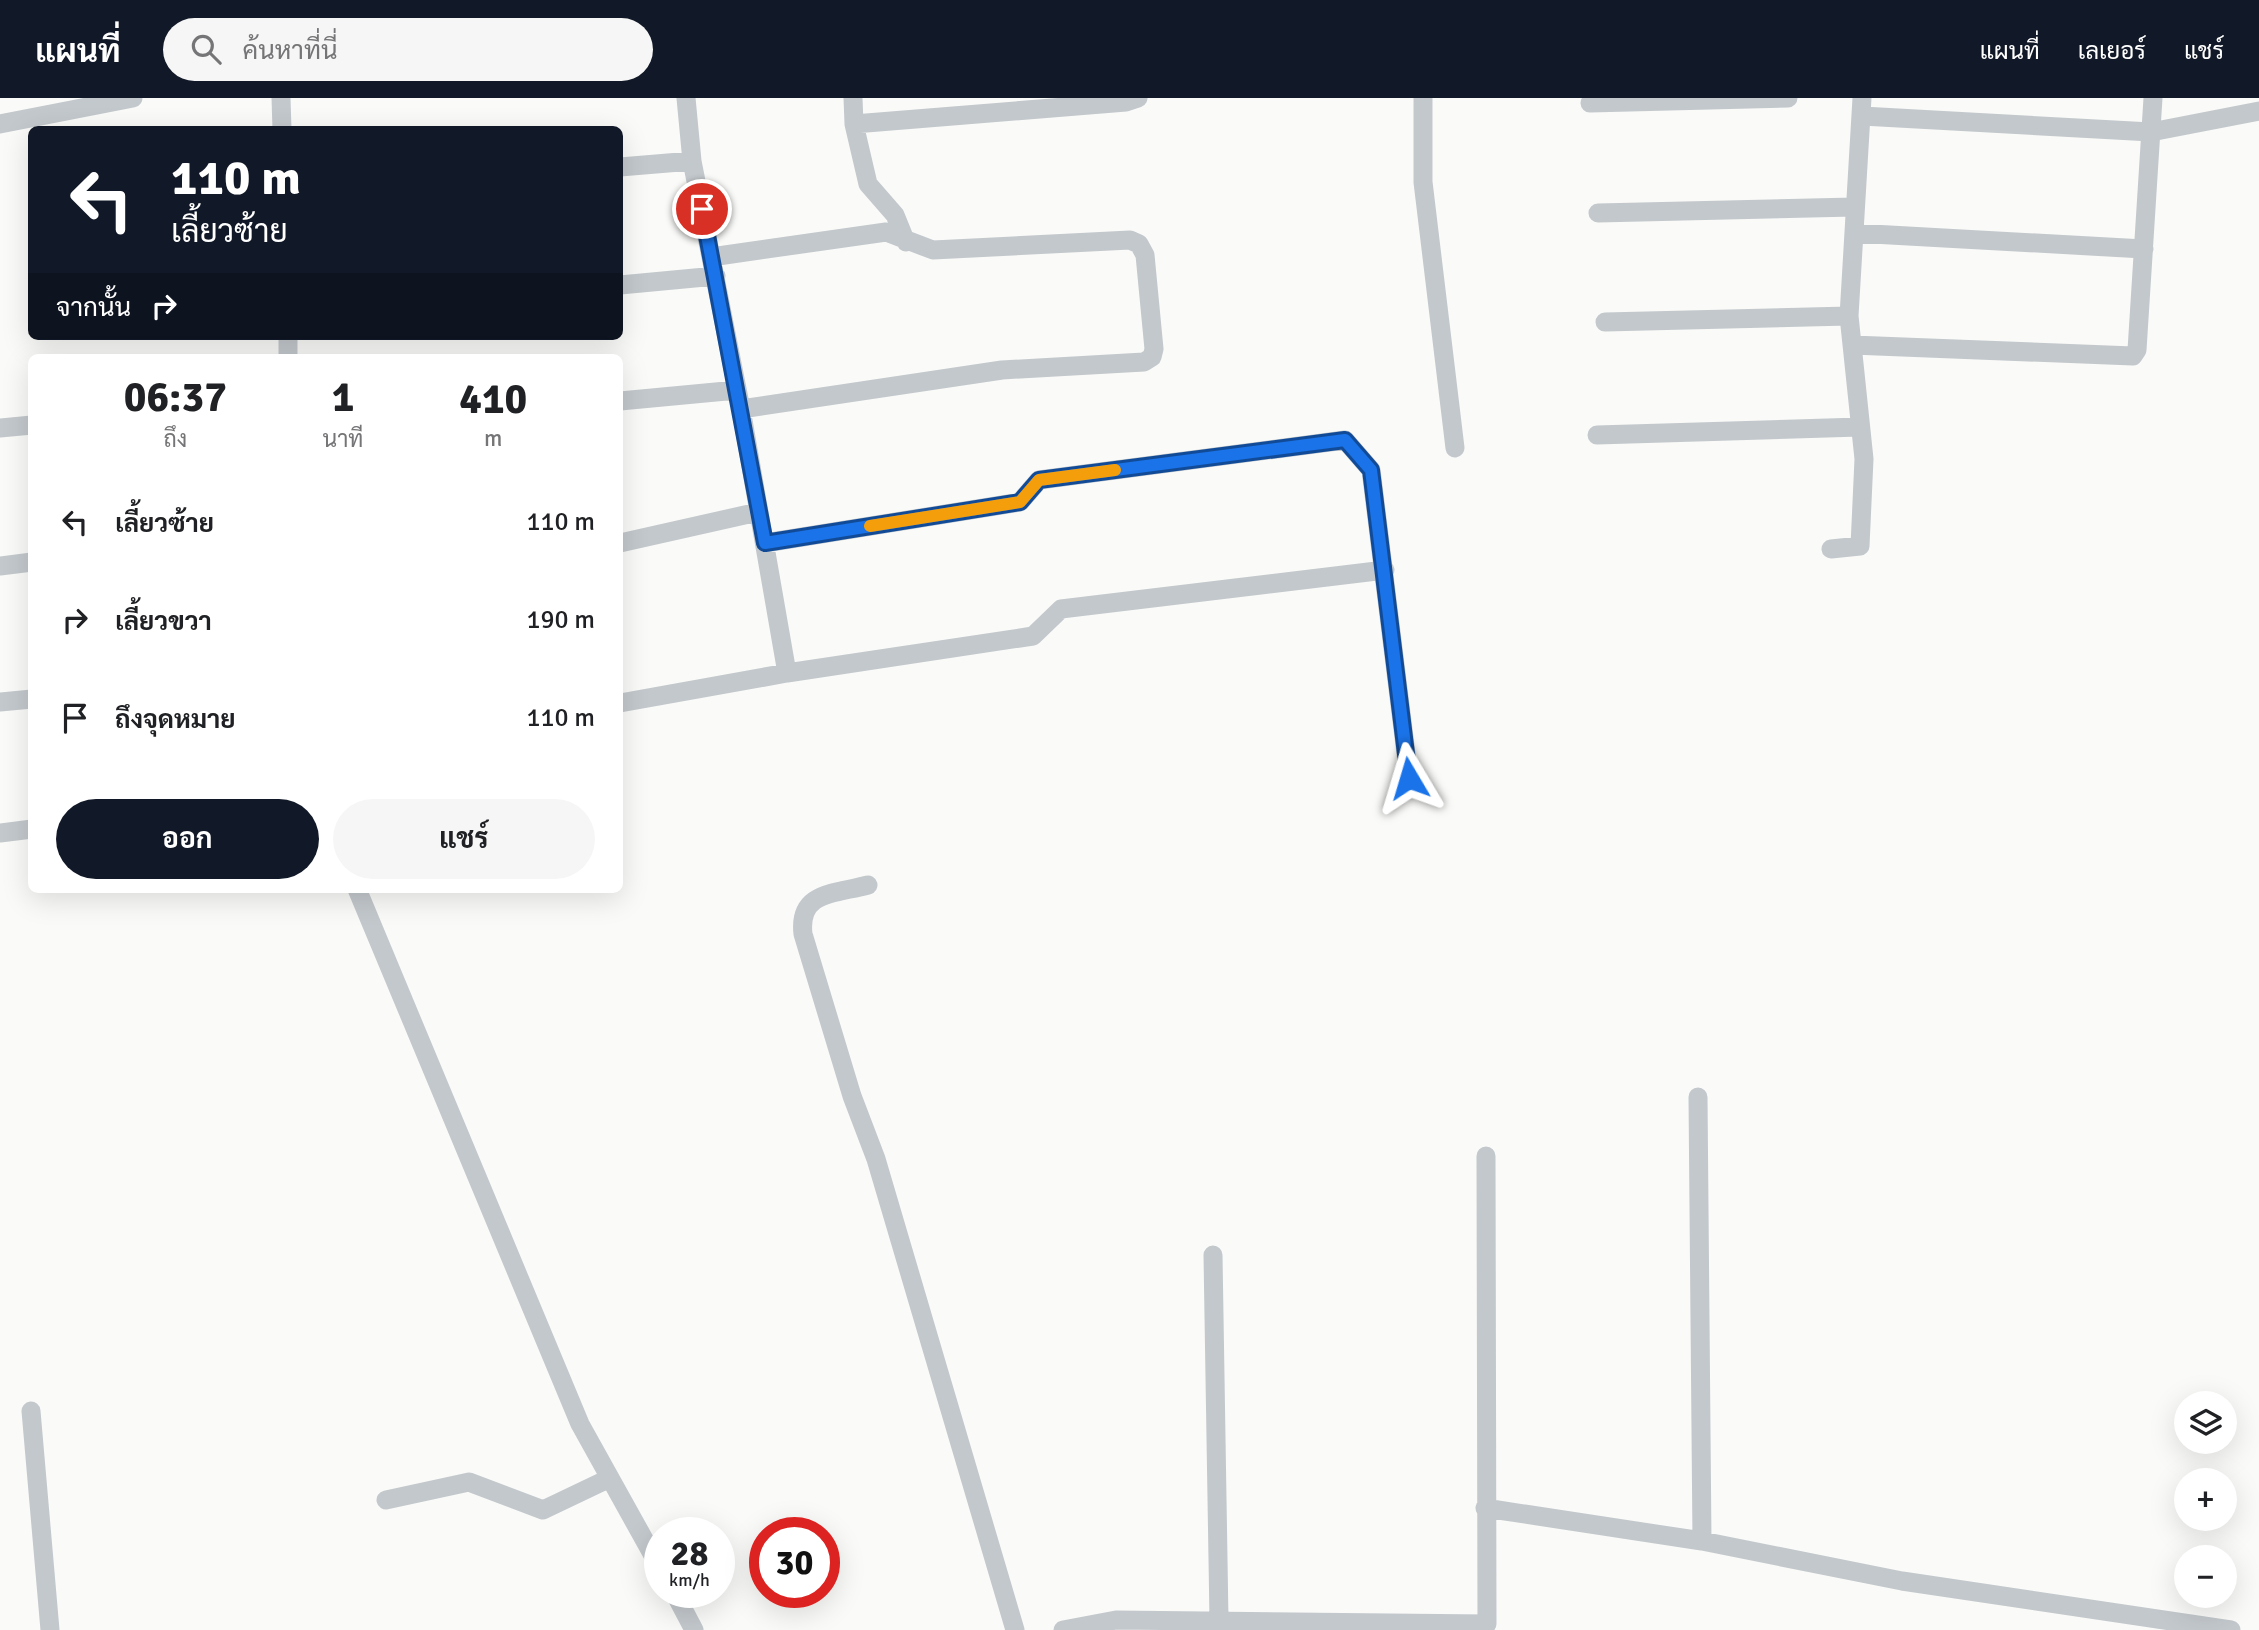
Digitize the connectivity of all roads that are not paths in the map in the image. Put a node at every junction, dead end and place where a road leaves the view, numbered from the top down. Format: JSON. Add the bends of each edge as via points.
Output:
{"nodes":[{"id":1,"x":134,"y":98,"type":"edge"},
{"id":2,"x":281,"y":98,"type":"edge"},
{"id":3,"x":686,"y":98,"type":"edge"},
{"id":4,"x":853,"y":98,"type":"edge"},
{"id":5,"x":1138,"y":98,"type":"edge"},
{"id":6,"x":1423,"y":98,"type":"edge"},
{"id":7,"x":1788,"y":98,"type":"edge"},
{"id":8,"x":2153,"y":98,"type":"edge"},
{"id":9,"x":1590,"y":103,"type":"dead end"},
{"id":10,"x":1862,"y":107,"type":"edge"},
{"id":11,"x":2259,"y":111,"type":"edge"},
{"id":12,"x":0,"y":124,"type":"edge"},
{"id":13,"x":854,"y":124,"type":"junction"},
{"id":14,"x":282,"y":126,"type":"edge"},
{"id":15,"x":2151,"y":132,"type":"junction"},
{"id":16,"x":692,"y":161,"type":"junction"},
{"id":17,"x":623,"y":167,"type":"edge"},
{"id":18,"x":1854,"y":207,"type":"junction"},
{"id":19,"x":1598,"y":214,"type":"dead end"},
{"id":20,"x":1854,"y":233,"type":"junction"},
{"id":21,"x":906,"y":242,"type":"junction"},
{"id":22,"x":2144,"y":248,"type":"junction"},
{"id":23,"x":713,"y":267,"type":"junction"},
{"id":24,"x":623,"y":284,"type":"edge"},
{"id":25,"x":1849,"y":316,"type":"junction"},
{"id":26,"x":1605,"y":322,"type":"dead end"},
{"id":27,"x":1852,"y":345,"type":"junction"},
{"id":28,"x":739,"y":400,"type":"junction"},
{"id":29,"x":623,"y":401,"type":"edge"},
{"id":30,"x":28,"y":425,"type":"edge"},
{"id":31,"x":1860,"y":427,"type":"junction"},
{"id":32,"x":0,"y":428,"type":"edge"},
{"id":33,"x":1597,"y":435,"type":"dead end"},
{"id":34,"x":1455,"y":448,"type":"dead end"},
{"id":35,"x":758,"y":512,"type":"junction"},
{"id":36,"x":623,"y":542,"type":"edge"},
{"id":37,"x":765,"y":543,"type":"junction"},
{"id":38,"x":1831,"y":549,"type":"dead end"},
{"id":39,"x":28,"y":562,"type":"edge"},
{"id":40,"x":0,"y":566,"type":"edge"},
{"id":41,"x":1385,"y":570,"type":"junction"},
{"id":42,"x":786,"y":673,"type":"junction"},
{"id":43,"x":28,"y":699,"type":"edge"},
{"id":44,"x":0,"y":702,"type":"edge"},
{"id":45,"x":623,"y":702,"type":"edge"},
{"id":46,"x":1409,"y":778,"type":"dead end"},
{"id":47,"x":28,"y":830,"type":"edge"},
{"id":48,"x":0,"y":833,"type":"edge"},
{"id":49,"x":867,"y":885,"type":"dead end"},
{"id":50,"x":359,"y":893,"type":"edge"},
{"id":51,"x":1698,"y":1097,"type":"dead end"},
{"id":52,"x":1486,"y":1156,"type":"dead end"},
{"id":53,"x":1213,"y":1255,"type":"dead end"},
{"id":54,"x":31,"y":1411,"type":"dead end"},
{"id":55,"x":608,"y":1479,"type":"junction"},
{"id":56,"x":386,"y":1500,"type":"dead end"},
{"id":57,"x":1485,"y":1508,"type":"junction"},
{"id":58,"x":644,"y":1541,"type":"edge"},
{"id":59,"x":1702,"y":1541,"type":"junction"},
{"id":60,"x":682,"y":1608,"type":"edge"},
{"id":61,"x":1219,"y":1620,"type":"junction"},
{"id":62,"x":50,"y":1630,"type":"edge"},
{"id":63,"x":694,"y":1630,"type":"edge"},
{"id":64,"x":1015,"y":1630,"type":"edge"},
{"id":65,"x":1063,"y":1630,"type":"edge"},
{"id":66,"x":2231,"y":1630,"type":"edge"}],
"edges":[{"from":1,"to":12,"type":"street"},
{"from":2,"to":14,"type":"street"},
{"from":3,"to":16,"type":"street"},
{"from":4,"to":13,"type":"street"},
{"from":5,"to":13,"type":"street"},
{"from":6,"to":34,"type":"street","via":[[1423,182]]},
{"from":7,"to":9,"type":"street"},
{"from":8,"to":15,"type":"street"},
{"from":10,"to":15,"type":"street"},
{"from":10,"to":18,"type":"street"},
{"from":11,"to":15,"type":"street"},
{"from":13,"to":21,"type":"street","via":[[868,184],[895,215]]},
{"from":15,"to":22,"type":"street"},
{"from":16,"to":17,"type":"street"},
{"from":16,"to":23,"type":"street"},
{"from":18,"to":19,"type":"street"},
{"from":18,"to":20,"type":"street"},
{"from":20,"to":22,"type":"street"},
{"from":20,"to":25,"type":"street"},
{"from":21,"to":23,"type":"street","via":[[886,232]]},
{"from":21,"to":28,"type":"street","via":[[933,250],[1130,240],[1139,244],[1145,255],[1152,357],[1144,362],[1002,370]]},
{"from":22,"to":27,"type":"street","via":[[2133,356]]},
{"from":23,"to":24,"type":"street"},
{"from":23,"to":28,"type":"street"},
{"from":25,"to":26,"type":"street"},
{"from":25,"to":27,"type":"street"},
{"from":27,"to":31,"type":"street"},
{"from":28,"to":29,"type":"street"},
{"from":28,"to":35,"type":"street"},
{"from":30,"to":32,"type":"street"},
{"from":31,"to":33,"type":"street"},
{"from":31,"to":38,"type":"street","via":[[1864,459],[1860,546]]},
{"from":35,"to":36,"type":"street"},
{"from":35,"to":37,"type":"street"},
{"from":37,"to":41,"type":"street","via":[[1020,502],[1039,480],[1345,440],[1371,470]]},
{"from":37,"to":42,"type":"street"},
{"from":39,"to":40,"type":"street"},
{"from":41,"to":42,"type":"street","via":[[1061,609],[1033,636]]},
{"from":41,"to":46,"type":"street"},
{"from":42,"to":45,"type":"street"},
{"from":43,"to":44,"type":"street"},
{"from":47,"to":48,"type":"street"},
{"from":49,"to":64,"type":"street","via":[[811,900],[804,909],[803,934],[876,1159]]},
{"from":50,"to":55,"type":"street","via":[[580,1424]]},
{"from":51,"to":59,"type":"street"},
{"from":52,"to":57,"type":"street"},
{"from":53,"to":61,"type":"street"},
{"from":54,"to":62,"type":"street"},
{"from":55,"to":56,"type":"street","via":[[543,1510],[469,1482]]},
{"from":55,"to":58,"type":"street"},
{"from":57,"to":59,"type":"street"},
{"from":57,"to":61,"type":"street","via":[[1487,1624]]},
{"from":59,"to":66,"type":"street","via":[[1902,1581]]},
{"from":60,"to":63,"type":"street"},
{"from":61,"to":65,"type":"street","via":[[1116,1620]]}]}
